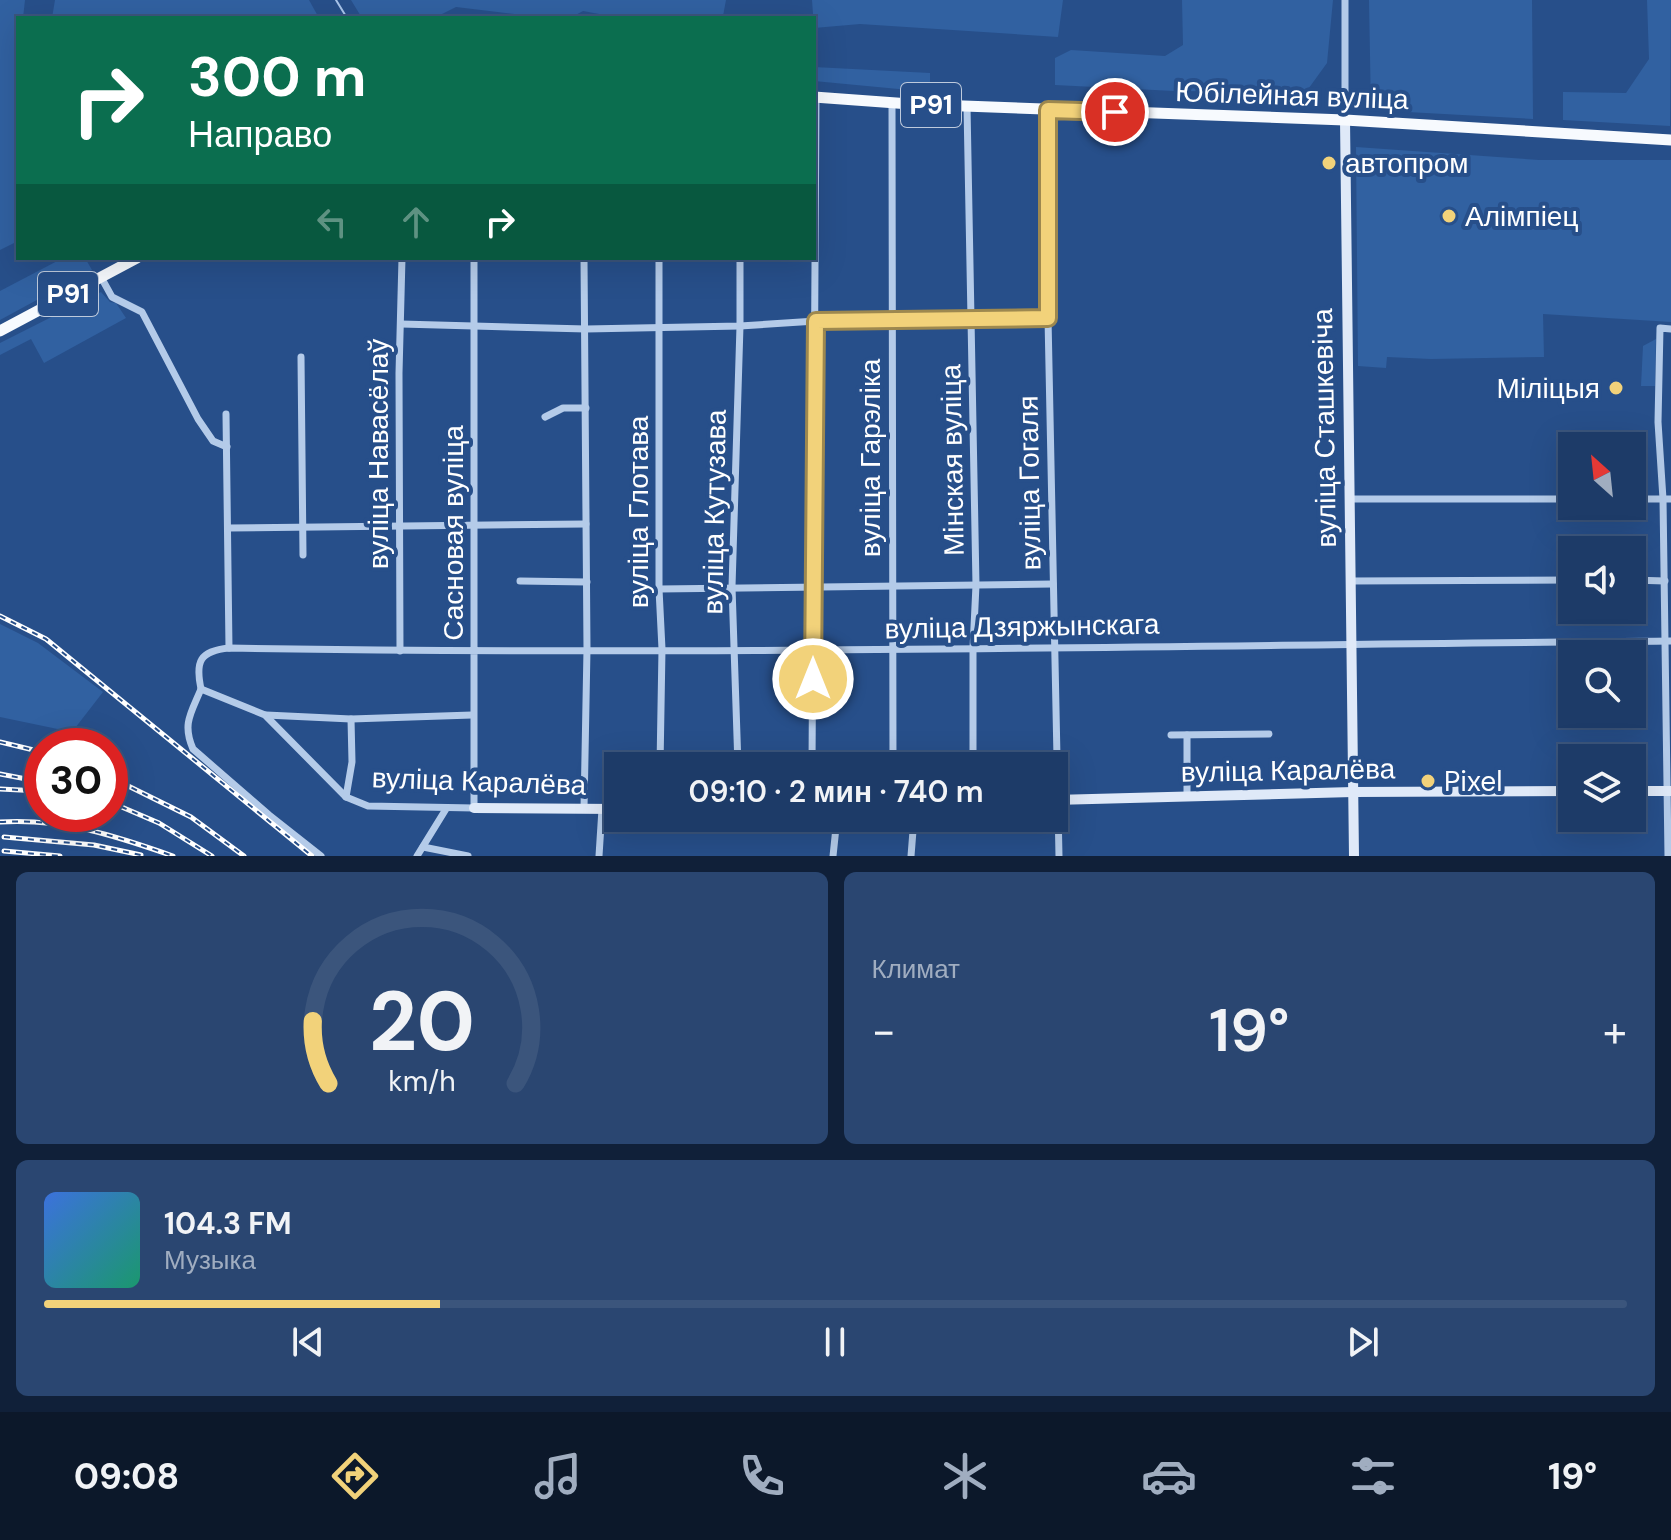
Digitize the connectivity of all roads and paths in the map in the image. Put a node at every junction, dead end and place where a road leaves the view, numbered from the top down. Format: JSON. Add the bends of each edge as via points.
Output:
{"nodes":[{"id":1,"x":1345,"y":0,"type":"edge"},
{"id":2,"x":816,"y":98,"type":"edge"},
{"id":3,"x":892,"y":102,"type":"junction"},
{"id":4,"x":967,"y":106,"type":"junction"},
{"id":5,"x":1048,"y":110,"type":"junction"},
{"id":6,"x":1345,"y":120,"type":"junction"},
{"id":7,"x":1671,"y":140,"type":"edge"},
{"id":8,"x":133,"y":260,"type":"edge"},
{"id":9,"x":402,"y":260,"type":"edge"},
{"id":10,"x":474,"y":260,"type":"edge"},
{"id":11,"x":584,"y":260,"type":"edge"},
{"id":12,"x":659,"y":260,"type":"edge"},
{"id":13,"x":740,"y":260,"type":"edge"},
{"id":14,"x":816,"y":260,"type":"edge"},
{"id":15,"x":101,"y":277,"type":"junction"},
{"id":16,"x":972,"y":318,"type":"junction"},
{"id":17,"x":1048,"y":318,"type":"junction"},
{"id":18,"x":893,"y":320,"type":"junction"},
{"id":19,"x":816,"y":321,"type":"junction"},
{"id":20,"x":401,"y":324,"type":"junction"},
{"id":21,"x":660,"y":326,"type":"junction"},
{"id":22,"x":740,"y":326,"type":"junction"},
{"id":23,"x":474,"y":327,"type":"junction"},
{"id":24,"x":586,"y":329,"type":"junction"},
{"id":25,"x":1671,"y":329,"type":"edge"},
{"id":26,"x":0,"y":331,"type":"edge"},
{"id":27,"x":301,"y":357,"type":"dead end"},
{"id":28,"x":586,"y":408,"type":"junction"},
{"id":29,"x":226,"y":414,"type":"dead end"},
{"id":30,"x":545,"y":417,"type":"dead end"},
{"id":31,"x":227,"y":447,"type":"junction"},
{"id":32,"x":1349,"y":499,"type":"junction"},
{"id":33,"x":1558,"y":499,"type":"edge"},
{"id":34,"x":1646,"y":499,"type":"edge"},
{"id":35,"x":1667,"y":499,"type":"edge"},
{"id":36,"x":586,"y":524,"type":"junction"},
{"id":37,"x":303,"y":526,"type":"junction"},
{"id":38,"x":399,"y":527,"type":"junction"},
{"id":39,"x":475,"y":527,"type":"junction"},
{"id":40,"x":229,"y":528,"type":"junction"},
{"id":41,"x":303,"y":555,"type":"dead end"},
{"id":42,"x":1558,"y":580,"type":"edge"},
{"id":43,"x":1646,"y":580,"type":"edge"},
{"id":44,"x":520,"y":581,"type":"dead end"},
{"id":45,"x":1350,"y":581,"type":"junction"},
{"id":46,"x":1665,"y":581,"type":"junction"},
{"id":47,"x":587,"y":582,"type":"junction"},
{"id":48,"x":1053,"y":584,"type":"junction"},
{"id":49,"x":976,"y":585,"type":"junction"},
{"id":50,"x":891,"y":586,"type":"junction"},
{"id":51,"x":732,"y":587,"type":"junction"},
{"id":52,"x":812,"y":587,"type":"junction"},
{"id":53,"x":659,"y":589,"type":"junction"},
{"id":54,"x":1668,"y":641,"type":"edge"},
{"id":55,"x":1350,"y":643,"type":"junction"},
{"id":56,"x":229,"y":648,"type":"junction"},
{"id":57,"x":973,"y":648,"type":"junction"},
{"id":58,"x":1055,"y":648,"type":"junction"},
{"id":59,"x":476,"y":649,"type":"junction"},
{"id":60,"x":587,"y":649,"type":"junction"},
{"id":61,"x":662,"y":649,"type":"junction"},
{"id":62,"x":733,"y":650,"type":"junction"},
{"id":63,"x":891,"y":650,"type":"junction"},
{"id":64,"x":400,"y":651,"type":"junction"},
{"id":65,"x":813,"y":651,"type":"junction"},
{"id":66,"x":201,"y":689,"type":"junction"},
{"id":67,"x":265,"y":715,"type":"junction"},
{"id":68,"x":472,"y":715,"type":"junction"},
{"id":69,"x":351,"y":719,"type":"junction"},
{"id":70,"x":1269,"y":734,"type":"dead end"},
{"id":71,"x":1171,"y":735,"type":"dead end"},
{"id":72,"x":1187,"y":735,"type":"junction"},
{"id":73,"x":660,"y":752,"type":"edge"},
{"id":74,"x":737,"y":752,"type":"edge"},
{"id":75,"x":812,"y":752,"type":"edge"},
{"id":76,"x":893,"y":752,"type":"edge"},
{"id":77,"x":973,"y":752,"type":"edge"},
{"id":78,"x":1056,"y":752,"type":"edge"},
{"id":79,"x":1558,"y":791,"type":"edge"},
{"id":80,"x":1646,"y":791,"type":"edge"},
{"id":81,"x":1670,"y":791,"type":"edge"},
{"id":82,"x":1353,"y":792,"type":"junction"},
{"id":83,"x":1187,"y":796,"type":"junction"},
{"id":84,"x":346,"y":797,"type":"junction"},
{"id":85,"x":1068,"y":800,"type":"edge"},
{"id":86,"x":474,"y":808,"type":"junction"},
{"id":87,"x":446,"y":809,"type":"junction"},
{"id":88,"x":584,"y":809,"type":"junction"},
{"id":89,"x":602,"y":809,"type":"joint"},
{"id":90,"x":836,"y":832,"type":"edge"},
{"id":91,"x":913,"y":832,"type":"edge"},
{"id":92,"x":1058,"y":832,"type":"edge"},
{"id":93,"x":423,"y":847,"type":"junction"},
{"id":94,"x":321,"y":856,"type":"edge"},
{"id":95,"x":417,"y":856,"type":"edge"},
{"id":96,"x":468,"y":856,"type":"edge"},
{"id":97,"x":599,"y":856,"type":"edge"},
{"id":98,"x":833,"y":856,"type":"edge"},
{"id":99,"x":911,"y":856,"type":"edge"},
{"id":100,"x":1059,"y":856,"type":"edge"},
{"id":101,"x":1354,"y":856,"type":"edge"},
{"id":102,"x":1668,"y":856,"type":"edge"}],
"edges":[{"from":1,"to":6,"type":"street","name":"вуліца Сташкевіча"},
{"from":2,"to":3,"type":"main road","name":"Юбілейная вуліца","number":"Р91"},
{"from":3,"to":4,"type":"main road","name":"Юбілейная вуліца","number":"Р91"},
{"from":3,"to":18,"type":"street","name":"вуліца Гарэліка"},
{"from":4,"to":5,"type":"main road","name":"Юбілейная вуліца","number":"Р91"},
{"from":4,"to":16,"type":"street","name":"Мінская вуліца"},
{"from":5,"to":6,"type":"main road","name":"Юбілейная вуліца","number":"Р91"},
{"from":5,"to":17,"type":"street","name":"вуліца Гогаля"},
{"from":6,"to":7,"type":"main road","name":"Юбілейная вуліца","number":"Р91"},
{"from":6,"to":32,"type":"main road","name":"вуліца Сташкевіча"},
{"from":8,"to":15,"type":"main road","number":"Р91"},
{"from":9,"to":20,"type":"street","name":"вуліца Навасёлаў"},
{"from":10,"to":23,"type":"street","name":"Сасновая вуліца"},
{"from":11,"to":24,"type":"street"},
{"from":12,"to":21,"type":"street","name":"вуліца Глотава"},
{"from":13,"to":22,"type":"street","name":"вуліца Кутузава"},
{"from":14,"to":19,"type":"street"},
{"from":15,"to":26,"type":"main road","number":"Р91"},
{"from":15,"to":31,"type":"street","via":[[112,297],[142,312],[198,419],[213,441]]},
{"from":16,"to":17,"type":"street"},
{"from":16,"to":18,"type":"street"},
{"from":16,"to":49,"type":"street","name":"Мінская вуліца"},
{"from":17,"to":48,"type":"street","name":"вуліца Гогаля"},
{"from":18,"to":19,"type":"street"},
{"from":18,"to":50,"type":"street","name":"вуліца Гарэліка"},
{"from":19,"to":22,"type":"street"},
{"from":19,"to":52,"type":"street"},
{"from":20,"to":23,"type":"street"},
{"from":20,"to":38,"type":"street","name":"вуліца Навасёлаў"},
{"from":21,"to":22,"type":"street"},
{"from":21,"to":24,"type":"street"},
{"from":21,"to":53,"type":"street","name":"вуліца Глотава"},
{"from":22,"to":51,"type":"street","name":"вуліца Кутузава"},
{"from":23,"to":24,"type":"street"},
{"from":23,"to":39,"type":"street","name":"Сасновая вуліца"},
{"from":24,"to":28,"type":"street"},
{"from":25,"to":35,"type":"street","via":[[1660,328],[1658,422]]},
{"from":27,"to":37,"type":"street"},
{"from":28,"to":30,"type":"street","via":[[563,408]]},
{"from":28,"to":36,"type":"street"},
{"from":29,"to":31,"type":"street"},
{"from":31,"to":40,"type":"street"},
{"from":32,"to":33,"type":"street"},
{"from":32,"to":45,"type":"main road","name":"вуліца Сташкевіча"},
{"from":34,"to":35,"type":"street"},
{"from":35,"to":46,"type":"street"},
{"from":36,"to":39,"type":"street"},
{"from":36,"to":47,"type":"street"},
{"from":37,"to":38,"type":"street"},
{"from":37,"to":40,"type":"street"},
{"from":37,"to":41,"type":"street"},
{"from":38,"to":39,"type":"street"},
{"from":38,"to":64,"type":"street","name":"вуліца Навасёлаў"},
{"from":39,"to":59,"type":"street","name":"Сасновая вуліца"},
{"from":40,"to":56,"type":"street"},
{"from":42,"to":45,"type":"street"},
{"from":43,"to":46,"type":"street"},
{"from":44,"to":47,"type":"street"},
{"from":45,"to":55,"type":"main road","name":"вуліца Сташкевіча"},
{"from":46,"to":54,"type":"street"},
{"from":47,"to":60,"type":"street"},
{"from":48,"to":49,"type":"street"},
{"from":48,"to":58,"type":"street","name":"вуліца Гогаля"},
{"from":49,"to":50,"type":"street"},
{"from":49,"to":57,"type":"street","name":"Мінская вуліца"},
{"from":50,"to":52,"type":"street"},
{"from":50,"to":63,"type":"street","name":"вуліца Гарэліка"},
{"from":51,"to":52,"type":"street"},
{"from":51,"to":53,"type":"street"},
{"from":51,"to":62,"type":"street","name":"вуліца Кутузава"},
{"from":52,"to":65,"type":"street"},
{"from":53,"to":61,"type":"street","name":"вуліца Глотава"},
{"from":54,"to":55,"type":"street","name":"вуліца Дзяржынскага"},
{"from":54,"to":81,"type":"street"},
{"from":55,"to":58,"type":"street","name":"вуліца Дзяржынскага"},
{"from":55,"to":82,"type":"main road","name":"вуліца Сташкевіча"},
{"from":56,"to":64,"type":"street","name":"вуліца Дзяржынскага"},
{"from":56,"to":66,"type":"street","via":[[212,649],[200,660]]},
{"from":57,"to":58,"type":"street","name":"вуліца Дзяржынскага"},
{"from":57,"to":63,"type":"street","name":"вуліца Дзяржынскага"},
{"from":57,"to":77,"type":"street","name":"Мінская вуліца"},
{"from":58,"to":78,"type":"street","name":"вуліца Гогаля"},
{"from":59,"to":60,"type":"street","name":"вуліца Дзяржынскага"},
{"from":59,"to":64,"type":"street","name":"вуліца Дзяржынскага"},
{"from":59,"to":68,"type":"street","name":"Сасновая вуліца"},
{"from":60,"to":61,"type":"street","name":"вуліца Дзяржынскага"},
{"from":60,"to":88,"type":"street"},
{"from":61,"to":62,"type":"street","name":"вуліца Дзяржынскага"},
{"from":61,"to":73,"type":"street","name":"вуліца Глотава"},
{"from":62,"to":65,"type":"street","name":"вуліца Дзяржынскага"},
{"from":62,"to":74,"type":"street","name":"вуліца Кутузава"},
{"from":63,"to":65,"type":"street","name":"вуліца Дзяржынскага"},
{"from":63,"to":76,"type":"street","name":"вуліца Гарэліка"},
{"from":65,"to":75,"type":"street"},
{"from":66,"to":67,"type":"street","name":"вуліца Каралёва"},
{"from":66,"to":94,"type":"street","via":[[188,721],[193,749]]},
{"from":67,"to":69,"type":"street"},
{"from":67,"to":84,"type":"street","name":"вуліца Каралёва"},
{"from":68,"to":69,"type":"street"},
{"from":68,"to":86,"type":"street","name":"Сасновая вуліца"},
{"from":69,"to":84,"type":"street"},
{"from":70,"to":72,"type":"street"},
{"from":71,"to":72,"type":"street"},
{"from":72,"to":83,"type":"street"},
{"from":79,"to":82,"type":"main road","name":"вуліца Каралёва"},
{"from":80,"to":81,"type":"main road"},
{"from":81,"to":102,"type":"street"},
{"from":82,"to":83,"type":"main road","name":"вуліца Каралёва"},
{"from":82,"to":101,"type":"main road","name":"вуліца Сташкевіча"},
{"from":83,"to":85,"type":"main road","name":"вуліца Каралёва"},
{"from":84,"to":87,"type":"street","name":"вуліца Каралёва","via":[[368,806]]},
{"from":86,"to":87,"type":"street","name":"вуліца Каралёва"},
{"from":86,"to":88,"type":"main road","name":"вуліца Каралёва"},
{"from":87,"to":93,"type":"street"},
{"from":88,"to":89,"type":"main road","name":"вуліца Каралёва"},
{"from":89,"to":97,"type":"street"},
{"from":90,"to":98,"type":"street"},
{"from":91,"to":99,"type":"street"},
{"from":92,"to":100,"type":"street","name":"вуліца Гогаля"},
{"from":93,"to":95,"type":"street"},
{"from":93,"to":96,"type":"street"}]}
